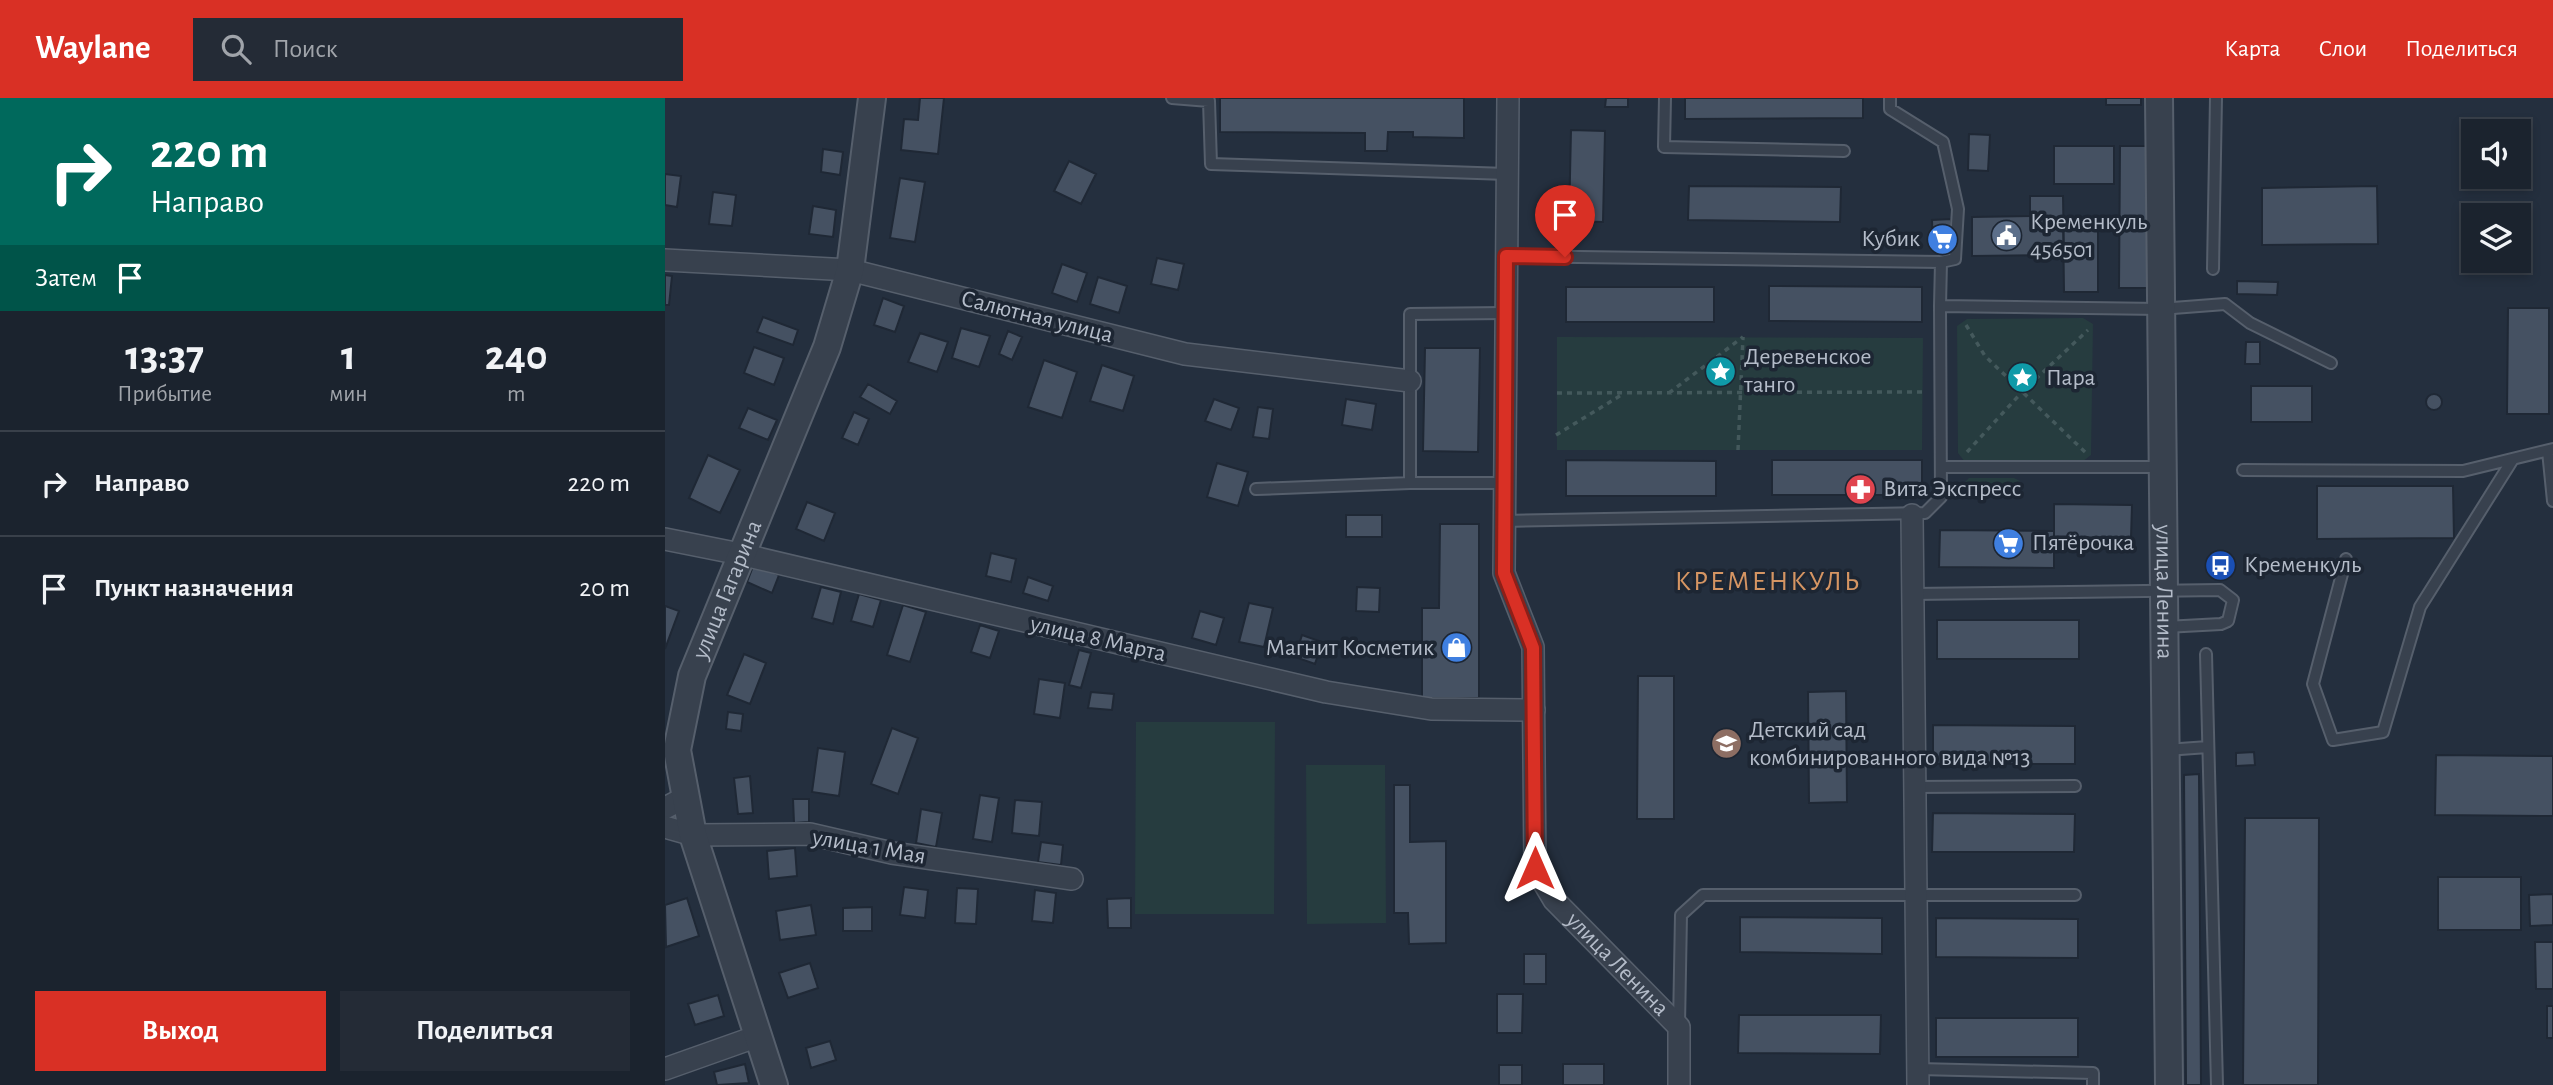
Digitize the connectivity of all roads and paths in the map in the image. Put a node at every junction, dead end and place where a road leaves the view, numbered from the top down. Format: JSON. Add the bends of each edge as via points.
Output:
{"nodes":[{"id":1,"x":873,"y":98,"type":"edge"},
{"id":2,"x":1172,"y":98,"type":"edge"},
{"id":3,"x":1508,"y":98,"type":"edge"},
{"id":4,"x":1665,"y":98,"type":"edge"},
{"id":5,"x":1890,"y":98,"type":"edge"},
{"id":6,"x":2159,"y":98,"type":"edge"},
{"id":7,"x":2216,"y":98,"type":"edge"},
{"id":8,"x":1844,"y":151,"type":"dead end"},
{"id":9,"x":1507,"y":174,"type":"junction"},
{"id":10,"x":1506,"y":256,"type":"junction"},
{"id":11,"x":665,"y":260,"type":"edge"},
{"id":12,"x":1941,"y":262,"type":"junction"},
{"id":13,"x":2213,"y":269,"type":"dead end"},
{"id":14,"x":850,"y":270,"type":"junction"},
{"id":15,"x":1940,"y":306,"type":"junction"},
{"id":16,"x":2160,"y":309,"type":"junction"},
{"id":17,"x":1506,"y":313,"type":"junction"},
{"id":18,"x":1966,"y":326,"type":"dead end"},
{"id":19,"x":2088,"y":330,"type":"dead end"},
{"id":20,"x":2331,"y":363,"type":"dead end"},
{"id":21,"x":1410,"y":382,"type":"junction"},
{"id":22,"x":2023,"y":391,"type":"junction"},
{"id":23,"x":1922,"y":392,"type":"dead end"},
{"id":24,"x":1557,"y":393,"type":"dead end"},
{"id":25,"x":1625,"y":393,"type":"junction"},
{"id":26,"x":1668,"y":393,"type":"junction"},
{"id":27,"x":1741,"y":393,"type":"junction"},
{"id":28,"x":1556,"y":435,"type":"dead end"},
{"id":29,"x":1738,"y":450,"type":"dead end"},
{"id":30,"x":2550,"y":450,"type":"edge"},
{"id":31,"x":1964,"y":454,"type":"dead end"},
{"id":32,"x":2088,"y":455,"type":"dead end"},
{"id":33,"x":2513,"y":459,"type":"junction"},
{"id":34,"x":1941,"y":467,"type":"junction"},
{"id":35,"x":2162,"y":467,"type":"junction"},
{"id":36,"x":2243,"y":470,"type":"dead end"},
{"id":37,"x":1410,"y":483,"type":"junction"},
{"id":38,"x":1504,"y":483,"type":"junction"},
{"id":39,"x":1256,"y":489,"type":"dead end"},
{"id":40,"x":2553,"y":501,"type":"edge"},
{"id":41,"x":1912,"y":515,"type":"junction"},
{"id":42,"x":1504,"y":521,"type":"junction"},
{"id":43,"x":665,"y":539,"type":"edge"},
{"id":44,"x":740,"y":554,"type":"junction"},
{"id":45,"x":2346,"y":559,"type":"dead end"},
{"id":46,"x":2164,"y":590,"type":"junction"},
{"id":47,"x":1913,"y":594,"type":"junction"},
{"id":48,"x":2164,"y":627,"type":"junction"},
{"id":49,"x":2206,"y":654,"type":"dead end"},
{"id":50,"x":1534,"y":710,"type":"junction"},
{"id":51,"x":2209,"y":747,"type":"junction"},
{"id":52,"x":2165,"y":750,"type":"junction"},
{"id":53,"x":2075,"y":786,"type":"dead end"},
{"id":54,"x":1914,"y":787,"type":"junction"},
{"id":55,"x":676,"y":803,"type":"edge"},
{"id":56,"x":665,"y":827,"type":"edge"},
{"id":57,"x":693,"y":835,"type":"junction"},
{"id":58,"x":1072,"y":879,"type":"dead end"},
{"id":59,"x":1914,"y":894,"type":"junction"},
{"id":60,"x":2075,"y":895,"type":"dead end"},
{"id":61,"x":1679,"y":1027,"type":"junction"},
{"id":62,"x":758,"y":1036,"type":"junction"},
{"id":63,"x":665,"y":1069,"type":"edge"},
{"id":64,"x":1918,"y":1077,"type":"edge"},
{"id":65,"x":774,"y":1085,"type":"edge"},
{"id":66,"x":1679,"y":1085,"type":"edge"},
{"id":67,"x":2093,"y":1085,"type":"edge"},
{"id":68,"x":2169,"y":1085,"type":"edge"},
{"id":69,"x":2217,"y":1085,"type":"edge"}],
"edges":[{"from":1,"to":14,"type":"street","name":"улица Гагарина"},
{"from":2,"to":9,"type":"lane","via":[[1209,101],[1211,164]]},
{"from":3,"to":9,"type":"street","name":"улица Ленина"},
{"from":4,"to":8,"type":"lane","via":[[1664,147]]},
{"from":5,"to":12,"type":"lane","via":[[1890,109],[1943,142],[1958,209],[1955,259]]},
{"from":6,"to":16,"type":"street","name":"улица Ленина"},
{"from":7,"to":13,"type":"lane"},
{"from":9,"to":10,"type":"street","name":"улица Ленина"},
{"from":10,"to":12,"type":"lane"},
{"from":10,"to":17,"type":"street","name":"улица Ленина"},
{"from":11,"to":14,"type":"street","name":"Салютная улица"},
{"from":12,"to":15,"type":"lane"},
{"from":14,"to":21,"type":"street","name":"Салютная улица","via":[[1185,354]]},
{"from":14,"to":44,"type":"street","name":"улица Гагарина","via":[[827,347]]},
{"from":15,"to":16,"type":"lane"},
{"from":15,"to":34,"type":"lane"},
{"from":16,"to":20,"type":"lane","via":[[2225,304],[2250,323]]},
{"from":16,"to":35,"type":"street","name":"улица Ленина"},
{"from":17,"to":21,"type":"lane","via":[[1410,314]]},
{"from":17,"to":38,"type":"street","name":"улица Ленина"},
{"from":18,"to":22,"type":"path","via":[[1985,356]]},
{"from":19,"to":22,"type":"path"},
{"from":21,"to":37,"type":"lane"},
{"from":22,"to":31,"type":"path"},
{"from":22,"to":32,"type":"path"},
{"from":23,"to":27,"type":"path"},
{"from":24,"to":25,"type":"path"},
{"from":25,"to":26,"type":"path"},
{"from":25,"to":28,"type":"path"},
{"from":26,"to":27,"type":"path"},
{"from":26,"to":27,"type":"path","via":[[1743,337]]},
{"from":27,"to":29,"type":"path"},
{"from":30,"to":33,"type":"lane"},
{"from":30,"to":40,"type":"lane"},
{"from":33,"to":36,"type":"lane","via":[[2463,471]]},
{"from":33,"to":45,"type":"lane","via":[[2420,607],[2383,732],[2333,740],[2313,684]]},
{"from":34,"to":35,"type":"lane"},
{"from":34,"to":41,"type":"lane","via":[[1941,497],[1925,513]]},
{"from":35,"to":46,"type":"street","name":"улица Ленина"},
{"from":37,"to":38,"type":"lane"},
{"from":37,"to":39,"type":"lane"},
{"from":38,"to":42,"type":"street","name":"улица Ленина"},
{"from":41,"to":42,"type":"lane"},
{"from":41,"to":47,"type":"street"},
{"from":42,"to":50,"type":"street","name":"улица Ленина","via":[[1504,573],[1533,648]]},
{"from":43,"to":44,"type":"street","name":"улица 8 Марта"},
{"from":44,"to":50,"type":"street","name":"улица 8 Марта","via":[[1326,692],[1431,709]]},
{"from":44,"to":55,"type":"street","name":"улица Гагарина","via":[[692,676],[677,750]]},
{"from":46,"to":47,"type":"lane"},
{"from":46,"to":48,"type":"street","name":"улица Ленина"},
{"from":46,"to":48,"type":"lane","via":[[2220,590],[2233,600],[2228,621],[2221,624]]},
{"from":47,"to":54,"type":"street"},
{"from":48,"to":52,"type":"street","name":"улица Ленина"},
{"from":49,"to":51,"type":"lane"},
{"from":50,"to":61,"type":"street","name":"улица Ленина","via":[[1535,868],[1554,900]]},
{"from":51,"to":52,"type":"lane"},
{"from":51,"to":69,"type":"lane"},
{"from":52,"to":68,"type":"street","name":"улица Ленина"},
{"from":53,"to":54,"type":"lane"},
{"from":54,"to":59,"type":"street"},
{"from":55,"to":57,"type":"street","name":"улица Гагарина"},
{"from":56,"to":57,"type":"street","name":"улица 1 Мая"},
{"from":57,"to":58,"type":"street","name":"улица 1 Мая","via":[[810,834],[892,852]]},
{"from":57,"to":62,"type":"street","name":"улица Гагарина"},
{"from":59,"to":60,"type":"lane"},
{"from":59,"to":61,"type":"lane","via":[[1703,895],[1681,915]]},
{"from":59,"to":64,"type":"street"},
{"from":61,"to":66,"type":"street","name":"улица Ленина"},
{"from":62,"to":63,"type":"street"},
{"from":62,"to":65,"type":"street","name":"улица Гагарина"},
{"from":64,"to":67,"type":"lane","via":[[2093,1073]]}]}
